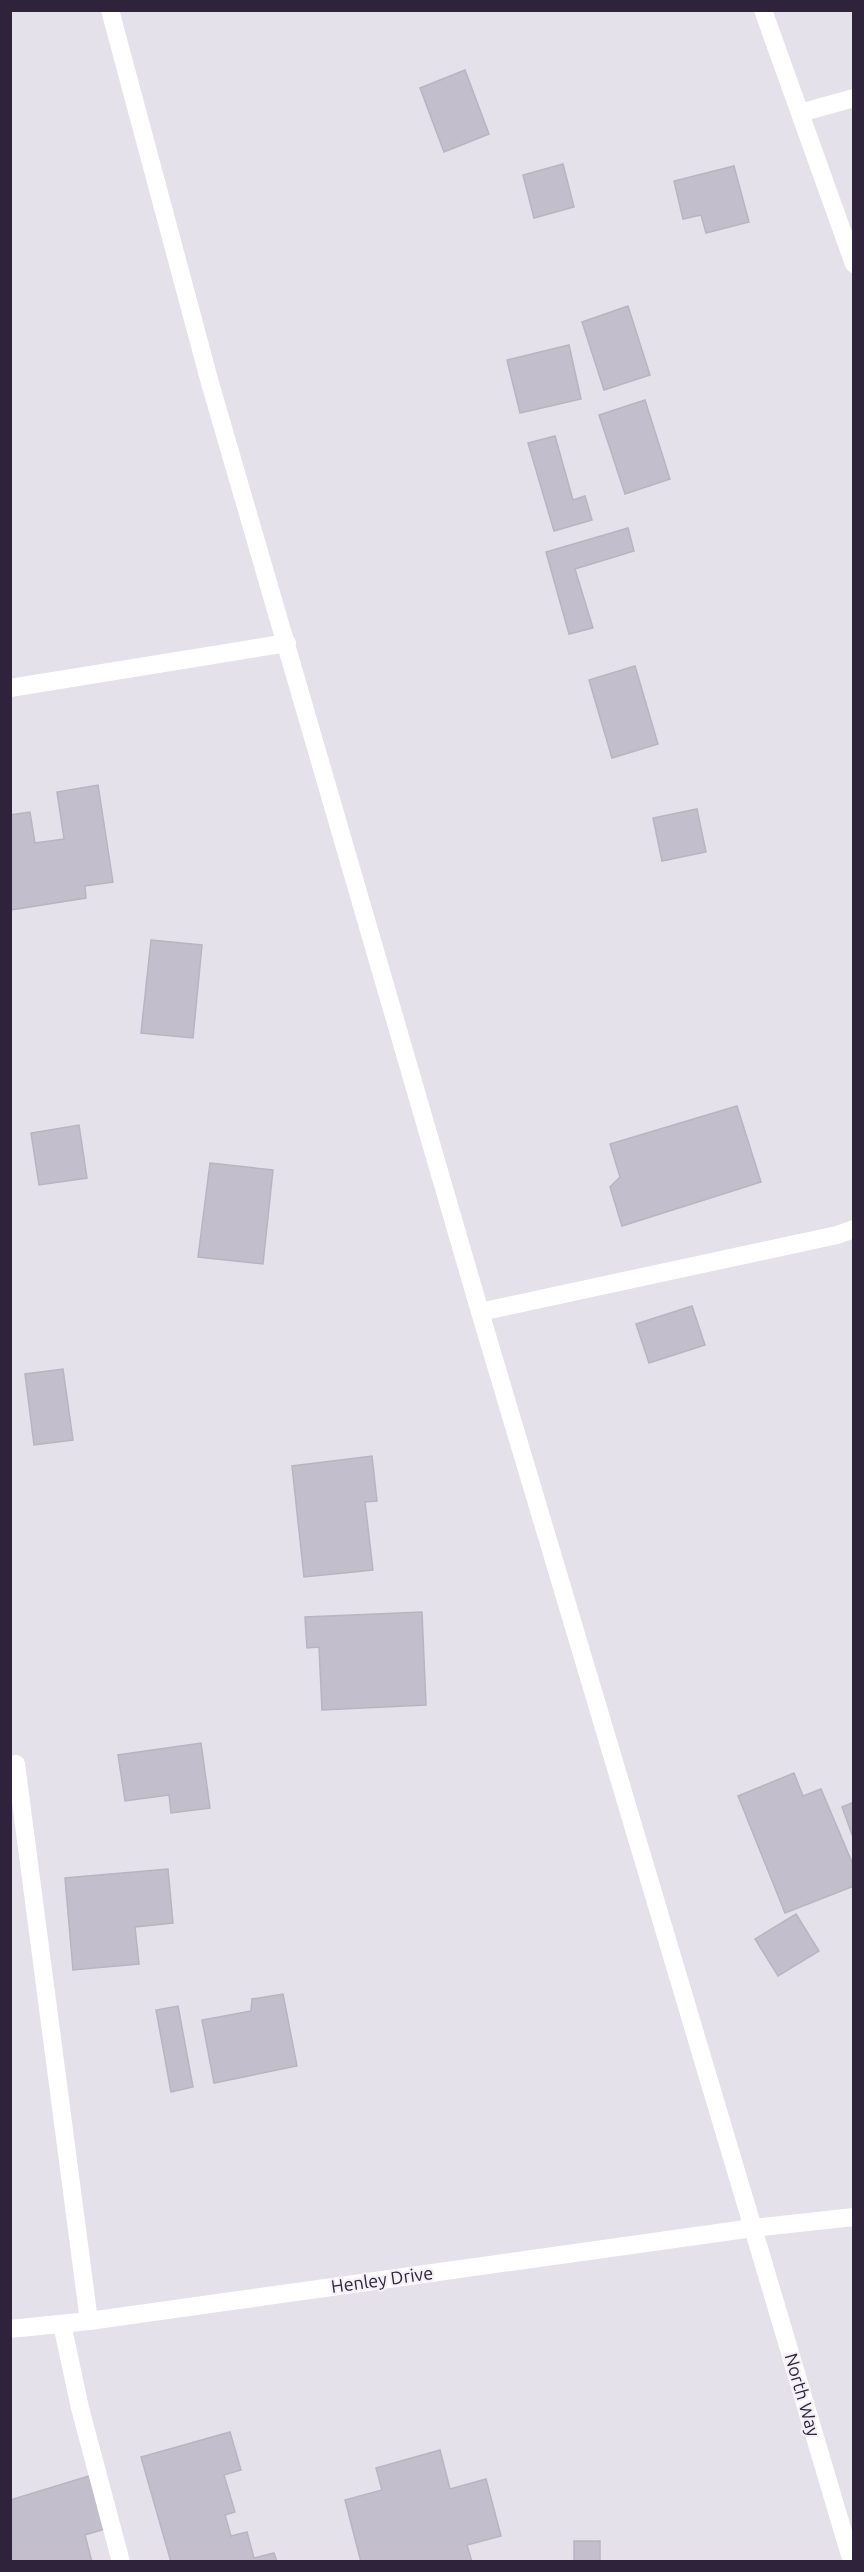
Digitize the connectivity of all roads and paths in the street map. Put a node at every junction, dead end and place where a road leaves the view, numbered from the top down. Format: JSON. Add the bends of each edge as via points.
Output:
{"nodes":[{"id":1,"x":110,"y":10,"type":"edge"},
{"id":2,"x":763,"y":10,"type":"edge"},
{"id":3,"x":854,"y":98,"type":"edge"},
{"id":4,"x":800,"y":113,"type":"junction"},
{"id":5,"x":854,"y":264,"type":"edge"},
{"id":6,"x":287,"y":643,"type":"junction"},
{"id":7,"x":10,"y":688,"type":"edge"},
{"id":8,"x":854,"y":1229,"type":"edge"},
{"id":9,"x":480,"y":1312,"type":"junction"},
{"id":10,"x":16,"y":1764,"type":"dead end"},
{"id":11,"x":854,"y":2217,"type":"edge"},
{"id":12,"x":753,"y":2228,"type":"junction"},
{"id":13,"x":89,"y":2321,"type":"junction"},
{"id":14,"x":62,"y":2324,"type":"junction"},
{"id":15,"x":10,"y":2329,"type":"edge"},
{"id":16,"x":121,"y":2562,"type":"edge"},
{"id":17,"x":852,"y":2562,"type":"edge"}],
"edges":[{"from":1,"to":6,"type":"street","name":"North Way","via":[[210,383]]},
{"from":2,"to":4,"type":"street"},
{"from":3,"to":4,"type":"street"},
{"from":4,"to":5,"type":"street"},
{"from":6,"to":7,"type":"street"},
{"from":6,"to":9,"type":"street","name":"North Way"},
{"from":8,"to":9,"type":"street"},
{"from":9,"to":12,"type":"street","name":"North Way"},
{"from":10,"to":13,"type":"street"},
{"from":11,"to":12,"type":"street","name":"Henley Drive"},
{"from":12,"to":13,"type":"street","name":"Henley Drive"},
{"from":12,"to":17,"type":"street","name":"North Way"},
{"from":13,"to":14,"type":"street","name":"Henley Drive"},
{"from":14,"to":15,"type":"street","name":"Henley Drive"},
{"from":14,"to":16,"type":"street"}]}
